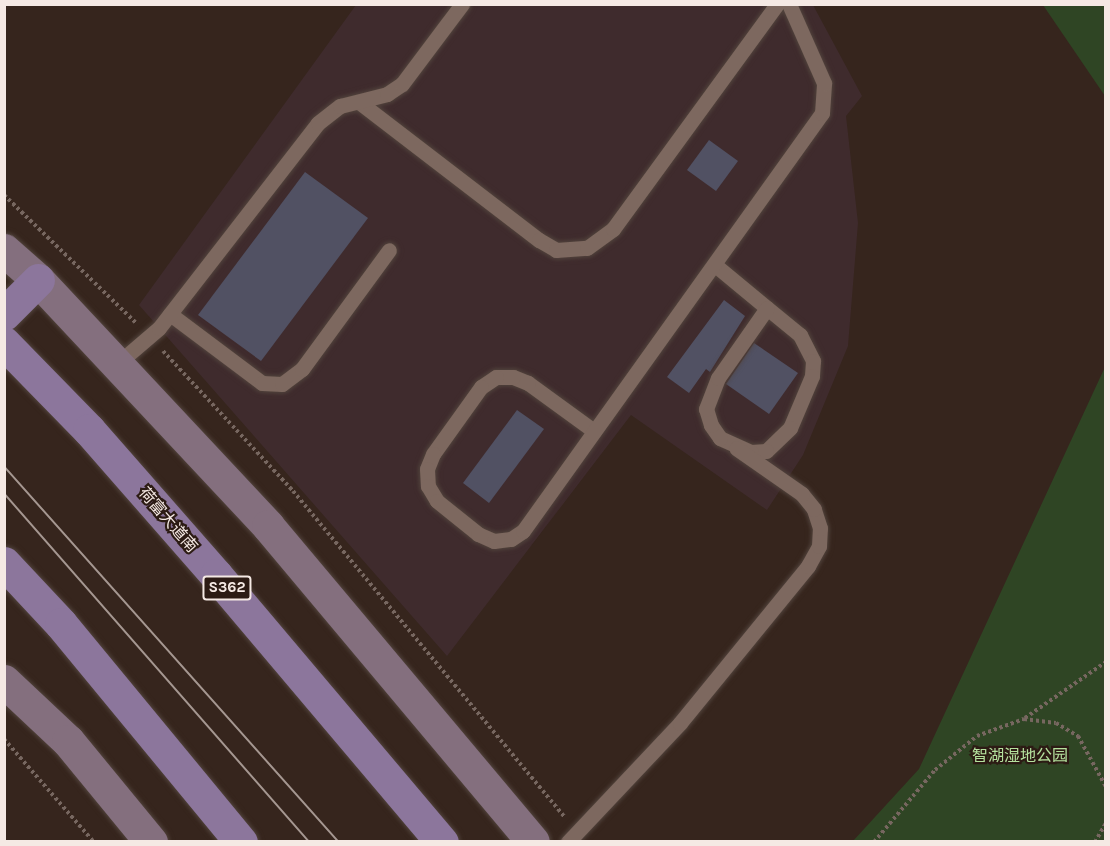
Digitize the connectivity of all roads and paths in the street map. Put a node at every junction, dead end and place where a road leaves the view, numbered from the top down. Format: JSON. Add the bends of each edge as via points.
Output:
{"nodes":[{"id":1,"x":462,"y":4,"type":"edge"},
{"id":2,"x":777,"y":4,"type":"edge"},
{"id":3,"x":789,"y":4,"type":"edge"},
{"id":4,"x":359,"y":102,"type":"junction"},
{"id":5,"x":4,"y":195,"type":"edge"},
{"id":6,"x":4,"y":250,"type":"edge"},
{"id":7,"x":389,"y":250,"type":"dead end"},
{"id":8,"x":715,"y":265,"type":"junction"},
{"id":9,"x":38,"y":280,"type":"junction"},
{"id":10,"x":767,"y":308,"type":"junction"},
{"id":11,"x":4,"y":314,"type":"edge"},
{"id":12,"x":170,"y":314,"type":"junction"},
{"id":13,"x":149,"y":337,"type":"junction"},
{"id":14,"x":4,"y":343,"type":"edge"},
{"id":15,"x":117,"y":364,"type":"junction"},
{"id":16,"x":594,"y":431,"type":"junction"},
{"id":17,"x":736,"y":448,"type":"junction"},
{"id":18,"x":4,"y":563,"type":"edge"},
{"id":19,"x":1106,"y":662,"type":"edge"},
{"id":20,"x":4,"y":681,"type":"edge"},
{"id":21,"x":1024,"y":719,"type":"junction"},
{"id":22,"x":4,"y":739,"type":"edge"},
{"id":23,"x":1106,"y":787,"type":"edge"},
{"id":24,"x":1106,"y":823,"type":"edge"},
{"id":25,"x":573,"y":837,"type":"edge"},
{"id":26,"x":94,"y":842,"type":"edge"},
{"id":27,"x":151,"y":842,"type":"edge"},
{"id":28,"x":241,"y":842,"type":"edge"},
{"id":29,"x":442,"y":842,"type":"edge"},
{"id":30,"x":533,"y":842,"type":"edge"},
{"id":31,"x":874,"y":842,"type":"edge"},
{"id":32,"x":1095,"y":842,"type":"edge"}],
"edges":[{"from":1,"to":4,"type":"lane","via":[[402,84],[387,94]]},
{"from":2,"to":4,"type":"lane","via":[[613,229],[587,248],[556,250],[539,240]]},
{"from":3,"to":8,"type":"lane","via":[[824,83],[822,113]]},
{"from":4,"to":12,"type":"lane","via":[[328,112],[318,123]]},
{"from":5,"to":13,"type":"path"},
{"from":6,"to":9,"type":"street"},
{"from":7,"to":12,"type":"lane","via":[[302,369],[282,384],[262,383]]},
{"from":8,"to":10,"type":"lane"},
{"from":8,"to":16,"type":"lane"},
{"from":9,"to":11,"type":"main road"},
{"from":9,"to":15,"type":"street"},
{"from":10,"to":17,"type":"lane","via":[[708,396],[706,409],[711,425],[720,438]]},
{"from":10,"to":17,"type":"lane","via":[[808,346],[812,376],[790,428],[779,443],[766,451]]},
{"from":12,"to":13,"type":"lane"},
{"from":13,"to":15,"type":"lane"},
{"from":13,"to":25,"type":"path","via":[[293,491]]},
{"from":14,"to":29,"type":"main road","name":"荷富大道南","number":"S362","via":[[89,430]]},
{"from":15,"to":30,"type":"street","via":[[268,526]]},
{"from":16,"to":16,"type":"lane","via":[[523,531],[511,539],[494,541],[478,534],[437,501],[428,486],[427,469],[433,454],[481,387],[496,377],[513,377],[528,383]]},
{"from":17,"to":25,"type":"lane","via":[[802,494],[814,509],[820,528],[819,546],[808,566],[680,723]]},
{"from":18,"to":28,"type":"main road","via":[[61,624]]},
{"from":19,"to":21,"type":"path"},
{"from":20,"to":27,"type":"street","via":[[68,741]]},
{"from":21,"to":23,"type":"path","via":[[1056,723],[1078,736]]},
{"from":21,"to":31,"type":"path","via":[[977,736],[935,770]]},
{"from":22,"to":26,"type":"path"},
{"from":24,"to":32,"type":"path"}]}
